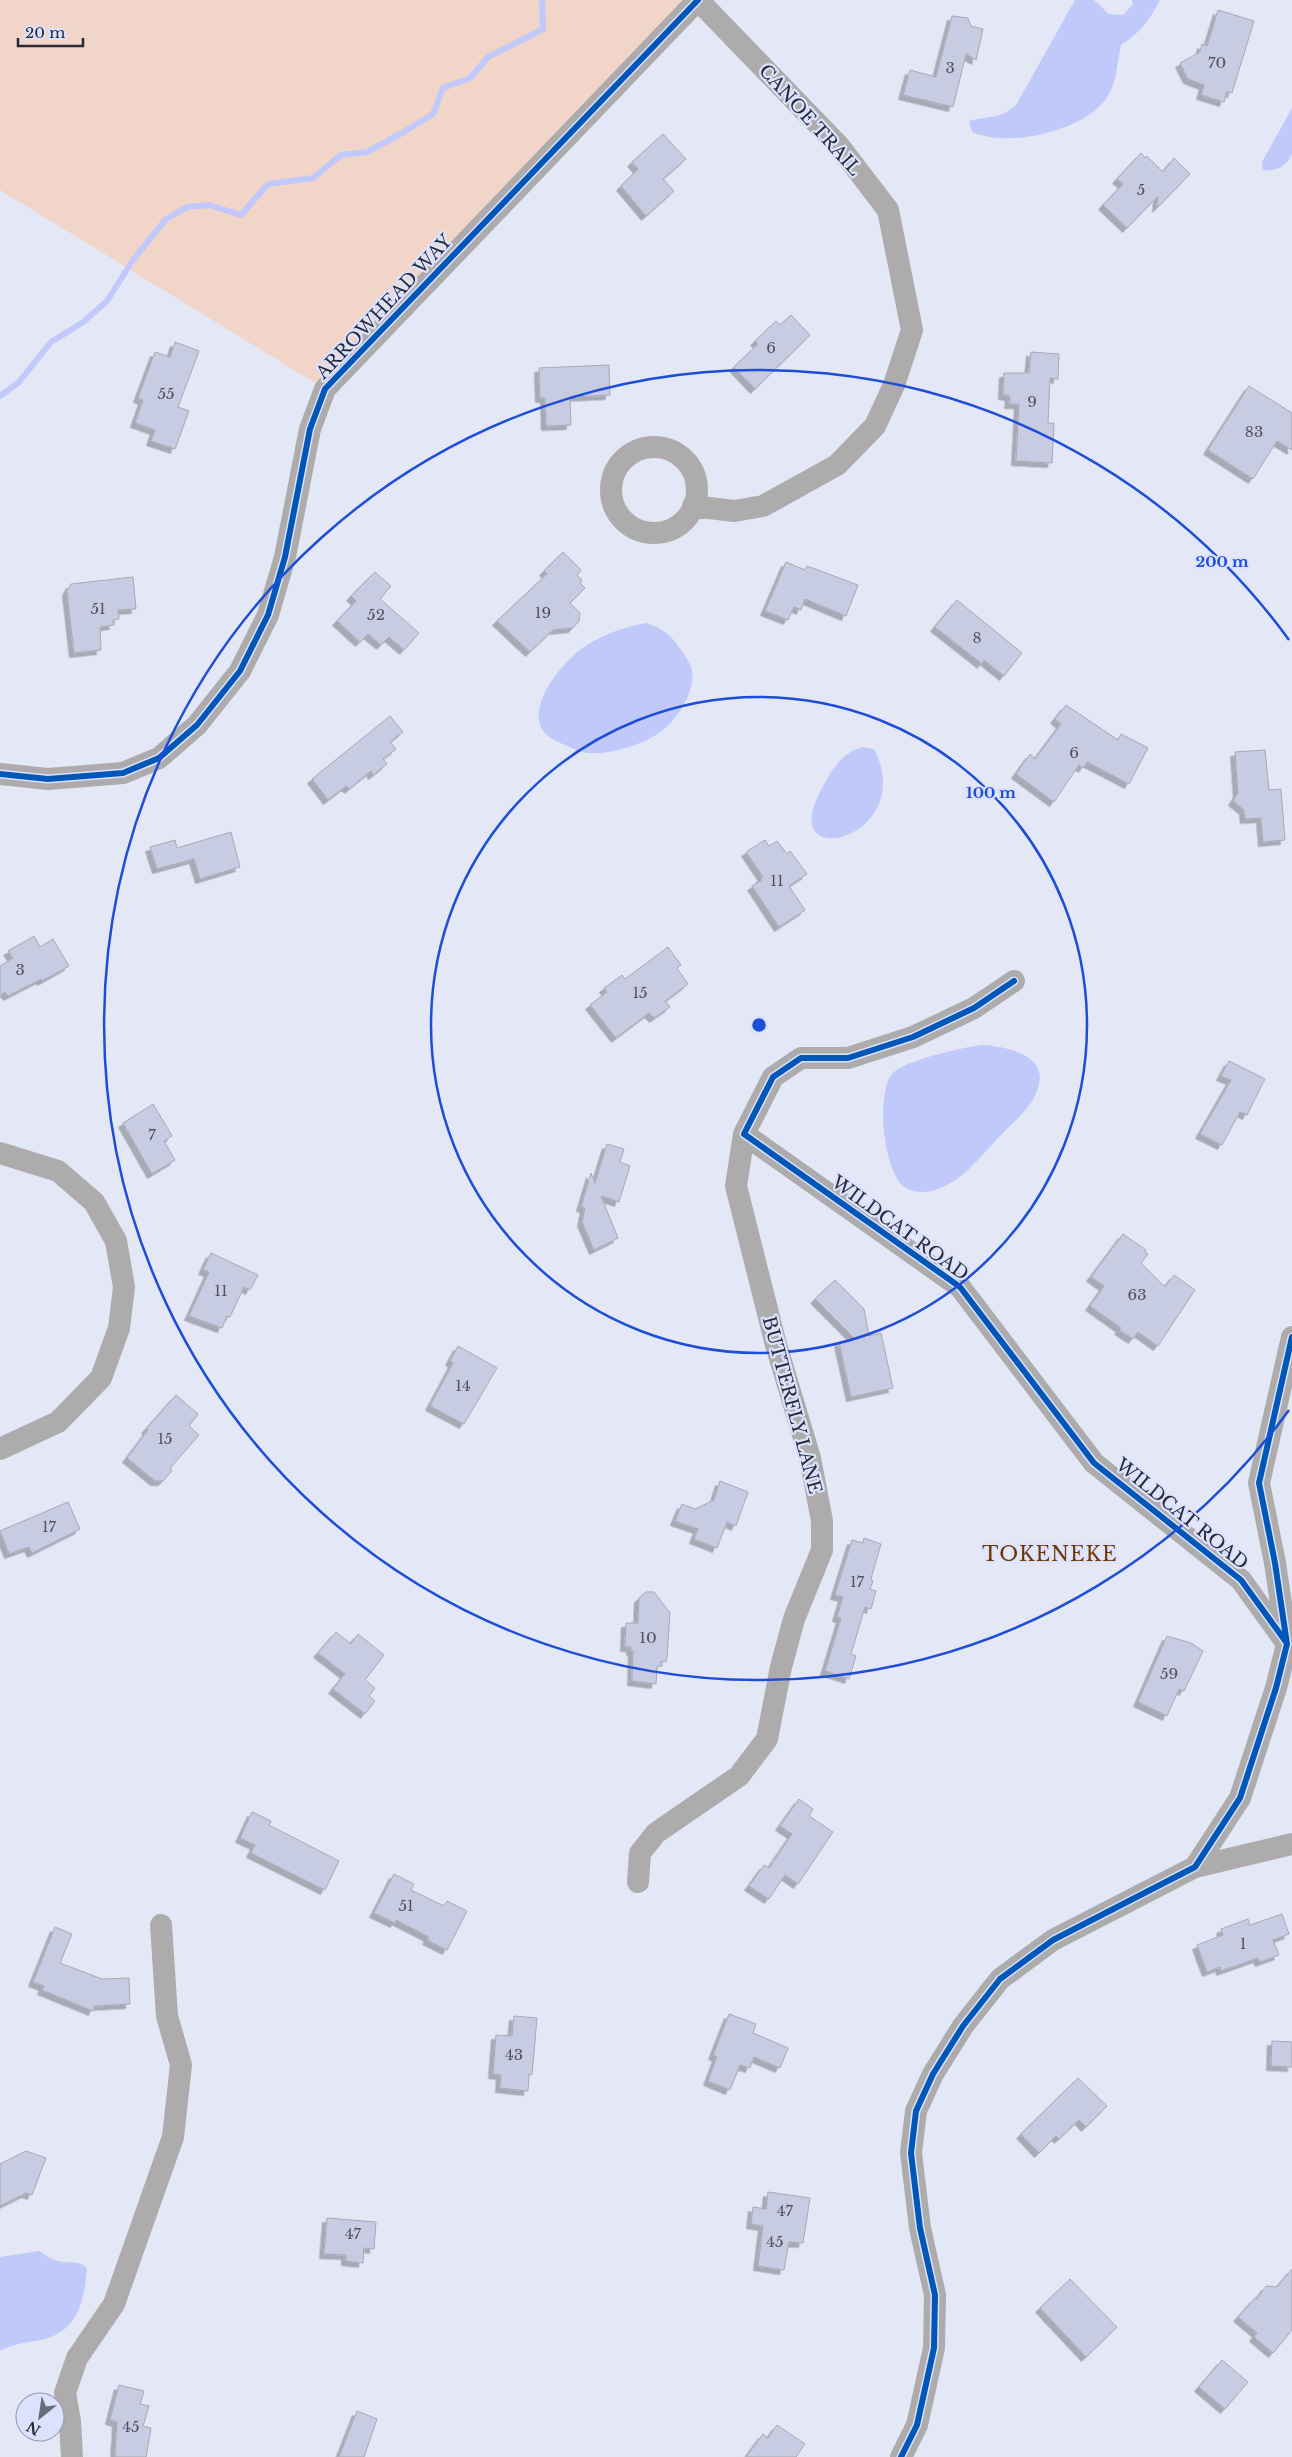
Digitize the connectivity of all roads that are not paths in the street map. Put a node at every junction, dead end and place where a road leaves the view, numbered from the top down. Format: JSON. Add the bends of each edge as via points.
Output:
{"nodes":[{"id":1,"x":698,"y":0,"type":"edge"},
{"id":2,"x":694,"y":506,"type":"dead end"},
{"id":3,"x":0,"y":774,"type":"edge"},
{"id":4,"x":1014,"y":981,"type":"dead end"},
{"id":5,"x":744,"y":1134,"type":"junction"},
{"id":6,"x":0,"y":1153,"type":"edge"},
{"id":7,"x":1292,"y":1337,"type":"edge"},
{"id":8,"x":0,"y":1449,"type":"edge"},
{"id":9,"x":1290,"y":1644,"type":"edge"},
{"id":10,"x":1292,"y":1844,"type":"edge"},
{"id":11,"x":1196,"y":1867,"type":"junction"},
{"id":12,"x":638,"y":1882,"type":"dead end"},
{"id":13,"x":161,"y":1925,"type":"dead end"},
{"id":14,"x":72,"y":2457,"type":"edge"},
{"id":15,"x":901,"y":2457,"type":"edge"}],
"edges":[{"from":1,"to":2,"type":"street","name":"CANOE TRAIL","via":[[840,146],[888,210],[912,330],[894,385],[875,426],[837,465],[763,506],[734,511]]},
{"from":1,"to":3,"type":"street","name":"ARROWHEAD WAY","via":[[326,388],[310,429],[285,557],[268,615],[240,671],[197,725],[159,758],[123,773],[48,779]]},
{"from":4,"to":5,"type":"street","via":[[974,1008],[913,1037],[848,1058],[801,1058],[773,1077]]},
{"from":5,"to":9,"type":"street","name":"WILDCAT ROAD","via":[[960,1287],[1094,1462],[1241,1580]]},
{"from":5,"to":12,"type":"street","name":"BUTTERFLY LANE","via":[[736,1186],[776,1345],[810,1458],[822,1520],[822,1550],[794,1620],[767,1739],[739,1776],[656,1833],[640,1853]]},
{"from":6,"to":8,"type":"street","via":[[58,1171],[94,1202],[116,1241],[124,1287],[119,1328],[101,1378],[58,1422]]},
{"from":7,"to":9,"type":"street","via":[[1259,1484]]},
{"from":9,"to":11,"type":"street","via":[[1240,1798]]},
{"from":10,"to":11,"type":"street"},
{"from":11,"to":15,"type":"street","via":[[1053,1940],[1000,1979],[963,2026],[933,2074],[916,2111],[911,2153],[920,2228],[935,2295],[934,2348],[917,2425]]},
{"from":13,"to":14,"type":"street","via":[[167,2016],[181,2065],[173,2137],[114,2304],[77,2358],[65,2392]]}]}
